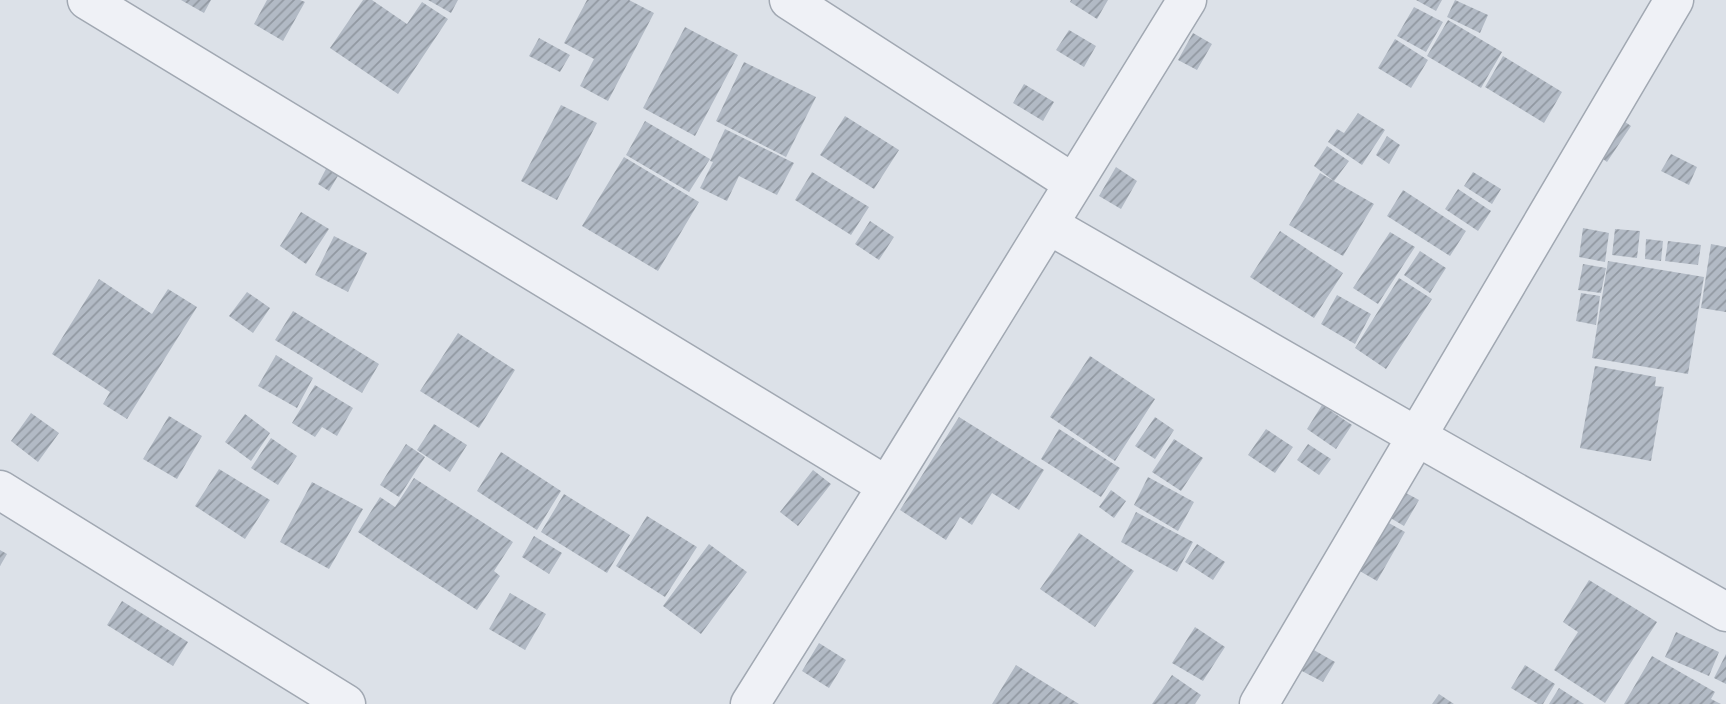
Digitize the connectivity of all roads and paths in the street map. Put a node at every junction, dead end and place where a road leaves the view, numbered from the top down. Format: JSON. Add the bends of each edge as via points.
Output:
{"nodes":[{"id":1,"x":87,"y":0,"type":"edge"},
{"id":2,"x":789,"y":0,"type":"edge"},
{"id":3,"x":1187,"y":0,"type":"edge"},
{"id":4,"x":1674,"y":0,"type":"edge"},
{"id":5,"x":1073,"y":183,"type":"junction"},
{"id":6,"x":1049,"y":225,"type":"junction"},
{"id":7,"x":1416,"y":436,"type":"junction"},
{"id":8,"x":887,"y":486,"type":"junction"},
{"id":9,"x":0,"y":490,"type":"edge"},
{"id":10,"x":1726,"y":612,"type":"edge"},
{"id":11,"x":346,"y":704,"type":"edge"},
{"id":12,"x":750,"y":704,"type":"edge"},
{"id":13,"x":1259,"y":704,"type":"edge"}],
"edges":[{"from":1,"to":8,"type":"street"},
{"from":2,"to":5,"type":"street"},
{"from":3,"to":5,"type":"street"},
{"from":4,"to":7,"type":"street"},
{"from":5,"to":6,"type":"street"},
{"from":6,"to":7,"type":"street"},
{"from":6,"to":8,"type":"street"},
{"from":7,"to":10,"type":"street"},
{"from":7,"to":13,"type":"street"},
{"from":8,"to":12,"type":"street"},
{"from":9,"to":11,"type":"street"}]}
